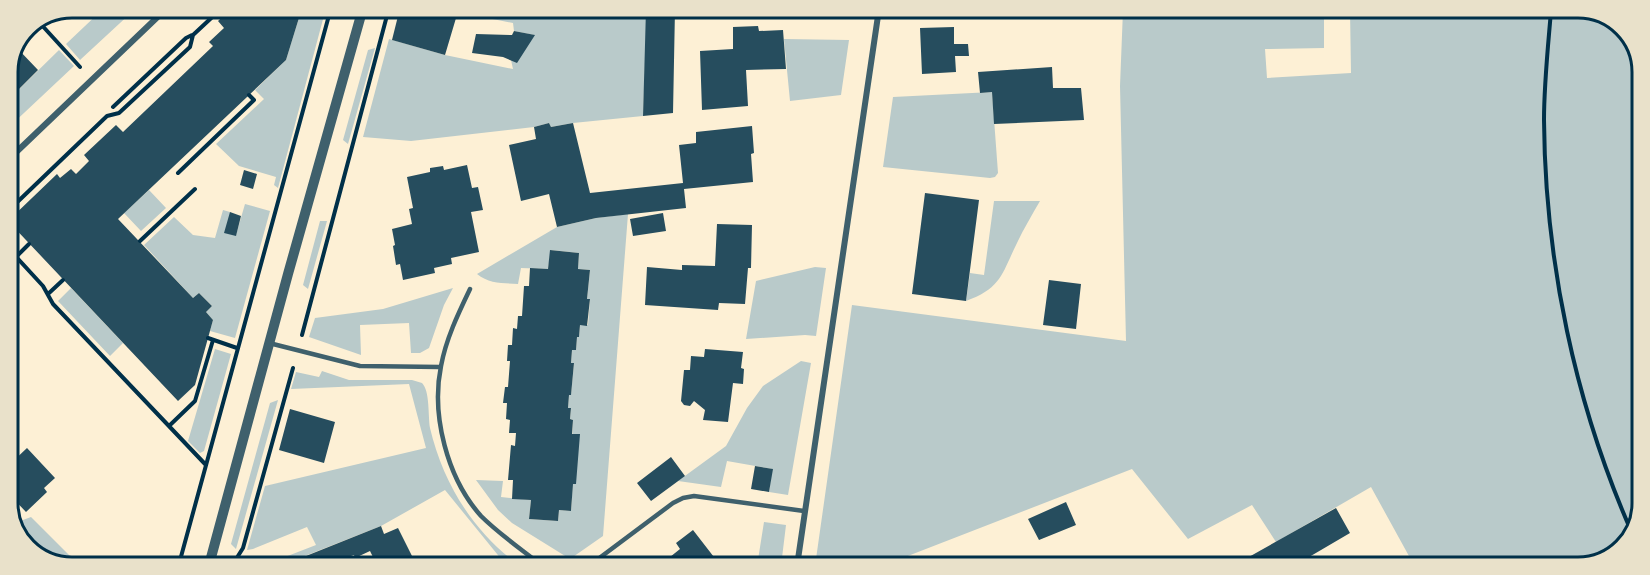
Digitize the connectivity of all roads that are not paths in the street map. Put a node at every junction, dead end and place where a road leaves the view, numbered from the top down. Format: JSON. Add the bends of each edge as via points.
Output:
{"nodes":[{"id":1,"x":157,"y":18,"type":"edge"},
{"id":2,"x":360,"y":18,"type":"edge"},
{"id":3,"x":878,"y":18,"type":"edge"},
{"id":4,"x":18,"y":150,"type":"edge"},
{"id":5,"x":470,"y":289,"type":"dead end"},
{"id":6,"x":269,"y":344,"type":"junction"},
{"id":7,"x":440,"y":367,"type":"junction"},
{"id":8,"x":804,"y":511,"type":"junction"},
{"id":9,"x":211,"y":557,"type":"edge"},
{"id":10,"x":531,"y":557,"type":"edge"},
{"id":11,"x":601,"y":557,"type":"edge"},
{"id":12,"x":798,"y":557,"type":"edge"}],
"edges":[{"from":1,"to":4,"type":"street"},
{"from":2,"to":6,"type":"street"},
{"from":3,"to":8,"type":"street"},
{"from":5,"to":7,"type":"lane"},
{"from":6,"to":7,"type":"lane","via":[[360,366]]},
{"from":6,"to":9,"type":"street"},
{"from":7,"to":10,"type":"lane","via":[[443,440],[458,482],[480,515]]},
{"from":8,"to":11,"type":"lane","via":[[694,496],[683,498]]},
{"from":8,"to":12,"type":"street"}]}
